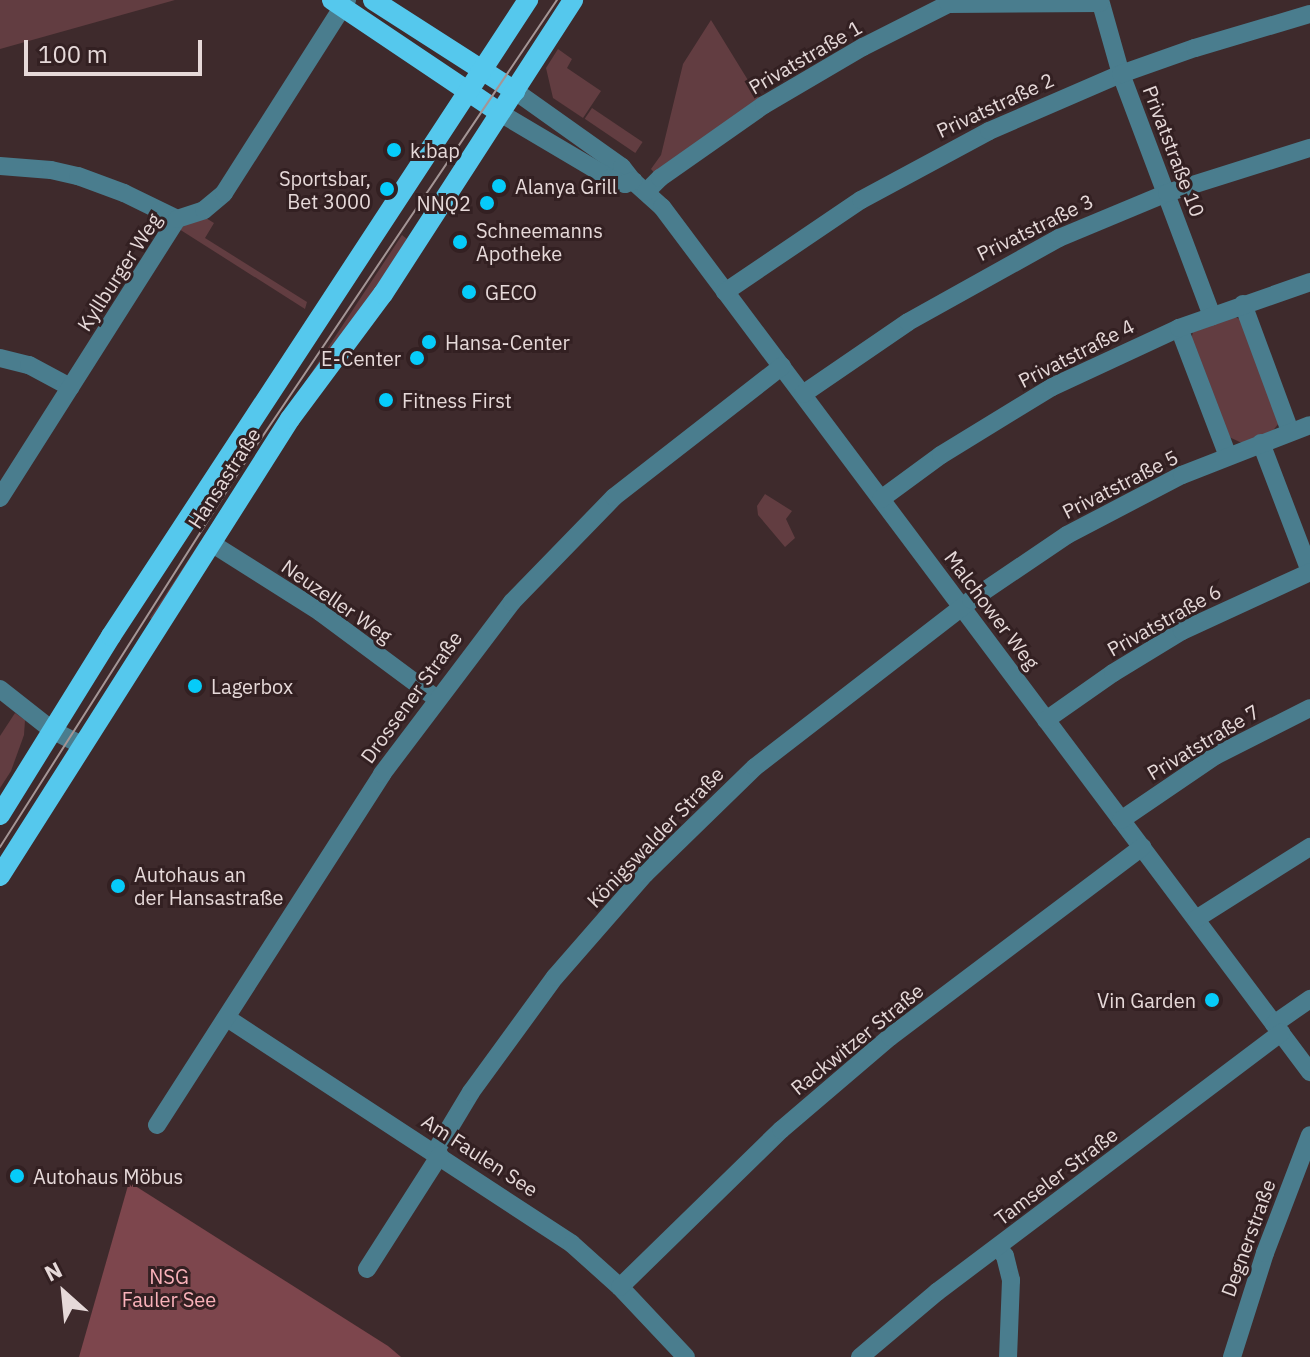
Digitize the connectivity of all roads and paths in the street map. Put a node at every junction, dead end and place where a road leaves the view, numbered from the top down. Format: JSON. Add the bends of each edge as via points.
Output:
{"nodes":[{"id":1,"x":373,"y":0,"type":"edge"},
{"id":2,"x":528,"y":0,"type":"edge"},
{"id":3,"x":573,"y":0,"type":"edge"},
{"id":4,"x":340,"y":2,"type":"edge"},
{"id":5,"x":1100,"y":2,"type":"edge"},
{"id":6,"x":1310,"y":14,"type":"edge"},
{"id":7,"x":483,"y":70,"type":"junction"},
{"id":8,"x":1121,"y":74,"type":"junction"},
{"id":9,"x":515,"y":91,"type":"junction"},
{"id":10,"x":468,"y":92,"type":"junction"},
{"id":11,"x":500,"y":113,"type":"junction"},
{"id":12,"x":1310,"y":148,"type":"edge"},
{"id":13,"x":0,"y":166,"type":"edge"},
{"id":14,"x":640,"y":186,"type":"junction"},
{"id":15,"x":1167,"y":193,"type":"junction"},
{"id":16,"x":177,"y":219,"type":"junction"},
{"id":17,"x":1310,"y":282,"type":"edge"},
{"id":18,"x":725,"y":292,"type":"junction"},
{"id":19,"x":1243,"y":304,"type":"junction"},
{"id":20,"x":1212,"y":316,"type":"junction"},
{"id":21,"x":1179,"y":328,"type":"junction"},
{"id":22,"x":0,"y":358,"type":"edge"},
{"id":23,"x":782,"y":366,"type":"junction"},
{"id":24,"x":70,"y":387,"type":"junction"},
{"id":25,"x":803,"y":394,"type":"junction"},
{"id":26,"x":1310,"y":425,"type":"edge"},
{"id":27,"x":1290,"y":431,"type":"junction"},
{"id":28,"x":1261,"y":443,"type":"junction"},
{"id":29,"x":1228,"y":456,"type":"junction"},
{"id":30,"x":0,"y":498,"type":"edge"},
{"id":31,"x":881,"y":499,"type":"junction"},
{"id":32,"x":211,"y":543,"type":"junction"},
{"id":33,"x":1310,"y":572,"type":"edge"},
{"id":34,"x":962,"y":607,"type":"junction"},
{"id":35,"x":0,"y":689,"type":"edge"},
{"id":36,"x":436,"y":698,"type":"junction"},
{"id":37,"x":1310,"y":708,"type":"edge"},
{"id":38,"x":1046,"y":720,"type":"junction"},
{"id":39,"x":52,"y":730,"type":"junction"},
{"id":40,"x":83,"y":746,"type":"junction"},
{"id":41,"x":0,"y":815,"type":"edge"},
{"id":42,"x":1121,"y":820,"type":"junction"},
{"id":43,"x":1142,"y":847,"type":"junction"},
{"id":44,"x":1310,"y":847,"type":"edge"},
{"id":45,"x":0,"y":876,"type":"edge"},
{"id":46,"x":1196,"y":919,"type":"junction"},
{"id":47,"x":1310,"y":999,"type":"edge"},
{"id":48,"x":227,"y":1018,"type":"junction"},
{"id":49,"x":1278,"y":1028,"type":"junction"},
{"id":50,"x":1310,"y":1072,"type":"edge"},
{"id":51,"x":157,"y":1125,"type":"dead end"},
{"id":52,"x":1310,"y":1135,"type":"edge"},
{"id":53,"x":437,"y":1154,"type":"junction"},
{"id":54,"x":998,"y":1247,"type":"junction"},
{"id":55,"x":367,"y":1269,"type":"dead end"},
{"id":56,"x":620,"y":1287,"type":"junction"},
{"id":57,"x":686,"y":1357,"type":"edge"},
{"id":58,"x":860,"y":1357,"type":"edge"},
{"id":59,"x":1008,"y":1357,"type":"edge"},
{"id":60,"x":1232,"y":1357,"type":"edge"}],
"edges":[{"from":1,"to":7,"type":"main road"},
{"from":2,"to":7,"type":"main road","name":"Hansastraße"},
{"from":3,"to":9,"type":"main road","name":"Hansastraße"},
{"from":4,"to":10,"type":"main road"},
{"from":4,"to":16,"type":"street","name":"Kyllburger Weg","via":[[224,193],[204,210]]},
{"from":5,"to":8,"type":"street","name":"Privatstraße 10"},
{"from":5,"to":14,"type":"street","name":"Privatstraße 1","via":[[948,4],[764,105],[660,178]]},
{"from":6,"to":8,"type":"street","name":"Privatstraße 2"},
{"from":7,"to":9,"type":"main road"},
{"from":7,"to":10,"type":"main road","name":"Hansastraße"},
{"from":8,"to":15,"type":"street","name":"Privatstraße 10"},
{"from":8,"to":18,"type":"street","name":"Privatstraße 2","via":[[933,159],[861,200]]},
{"from":9,"to":11,"type":"main road","name":"Hansastraße"},
{"from":9,"to":14,"type":"street","name":"Malchower Weg","via":[[622,167]]},
{"from":10,"to":11,"type":"main road"},
{"from":10,"to":39,"type":"main road","name":"Hansastraße"},
{"from":11,"to":14,"type":"street","via":[[610,178]]},
{"from":11,"to":32,"type":"main road","name":"Hansastraße"},
{"from":12,"to":15,"type":"street","name":"Privatstraße 3"},
{"from":13,"to":16,"type":"street","via":[[78,176]]},
{"from":14,"to":18,"type":"street","name":"Malchower Weg"},
{"from":15,"to":20,"type":"street","name":"Privatstraße 10"},
{"from":15,"to":25,"type":"street","name":"Privatstraße 3","via":[[1003,266],[908,322]]},
{"from":16,"to":24,"type":"street","name":"Kyllburger Weg"},
{"from":17,"to":19,"type":"street","name":"Privatstraße 4"},
{"from":18,"to":23,"type":"street","name":"Malchower Weg"},
{"from":19,"to":20,"type":"street","name":"Privatstraße 4"},
{"from":19,"to":27,"type":"street"},
{"from":20,"to":21,"type":"street","name":"Privatstraße 4"},
{"from":21,"to":29,"type":"street"},
{"from":21,"to":31,"type":"street","name":"Privatstraße 4","via":[[1052,387]]},
{"from":22,"to":24,"type":"street","via":[[29,365]]},
{"from":23,"to":25,"type":"street","name":"Malchower Weg"},
{"from":23,"to":36,"type":"street","name":"Drossener Straße","via":[[592,518],[512,602]]},
{"from":24,"to":30,"type":"street","name":"Kyllburger Weg"},
{"from":25,"to":31,"type":"street","name":"Malchower Weg"},
{"from":26,"to":27,"type":"street","name":"Privatstraße 5"},
{"from":27,"to":28,"type":"street","name":"Privatstraße 5"},
{"from":28,"to":29,"type":"street","name":"Privatstraße 5"},
{"from":28,"to":33,"type":"street"},
{"from":29,"to":34,"type":"street","name":"Privatstraße 5","via":[[1067,535]]},
{"from":31,"to":34,"type":"street","name":"Malchower Weg"},
{"from":32,"to":36,"type":"street","name":"Neuzeller Weg","via":[[320,612]]},
{"from":32,"to":40,"type":"main road","name":"Hansastraße"},
{"from":33,"to":38,"type":"street","name":"Privatstraße 6","via":[[1182,631]]},
{"from":34,"to":38,"type":"street","name":"Malchower Weg"},
{"from":34,"to":53,"type":"street","name":"Königswalder Straße","via":[[755,767],[645,874],[555,977],[471,1092]]},
{"from":35,"to":39,"type":"street"},
{"from":36,"to":48,"type":"street","name":"Drossener Straße"},
{"from":37,"to":42,"type":"street","name":"Privatstraße 7","via":[[1215,756]]},
{"from":38,"to":42,"type":"street","name":"Malchower Weg"},
{"from":39,"to":40,"type":"street"},
{"from":39,"to":41,"type":"main road","name":"Hansastraße"},
{"from":40,"to":45,"type":"main road","name":"Hansastraße"},
{"from":42,"to":43,"type":"street","name":"Malchower Weg"},
{"from":43,"to":46,"type":"street","name":"Malchower Weg"},
{"from":43,"to":56,"type":"street","name":"Rackwitzer Straße","via":[[890,1037],[719,1188]]},
{"from":44,"to":46,"type":"street"},
{"from":46,"to":49,"type":"street","name":"Malchower Weg"},
{"from":47,"to":49,"type":"street","name":"Tamseler Straße"},
{"from":48,"to":51,"type":"street","name":"Drossener Straße"},
{"from":48,"to":53,"type":"street","name":"Am Faulen See"},
{"from":49,"to":50,"type":"street","name":"Malchower Weg"},
{"from":49,"to":54,"type":"street","name":"Tamseler Straße"},
{"from":52,"to":60,"type":"street","name":"Degnerstraße"},
{"from":53,"to":55,"type":"street","name":"Königswalder Straße"},
{"from":53,"to":56,"type":"street","name":"Am Faulen See","via":[[562,1236]]},
{"from":54,"to":58,"type":"street","name":"Tamseler Straße"},
{"from":54,"to":59,"type":"street","via":[[1011,1280]]},
{"from":56,"to":57,"type":"street","name":"Am Faulen See"}]}
